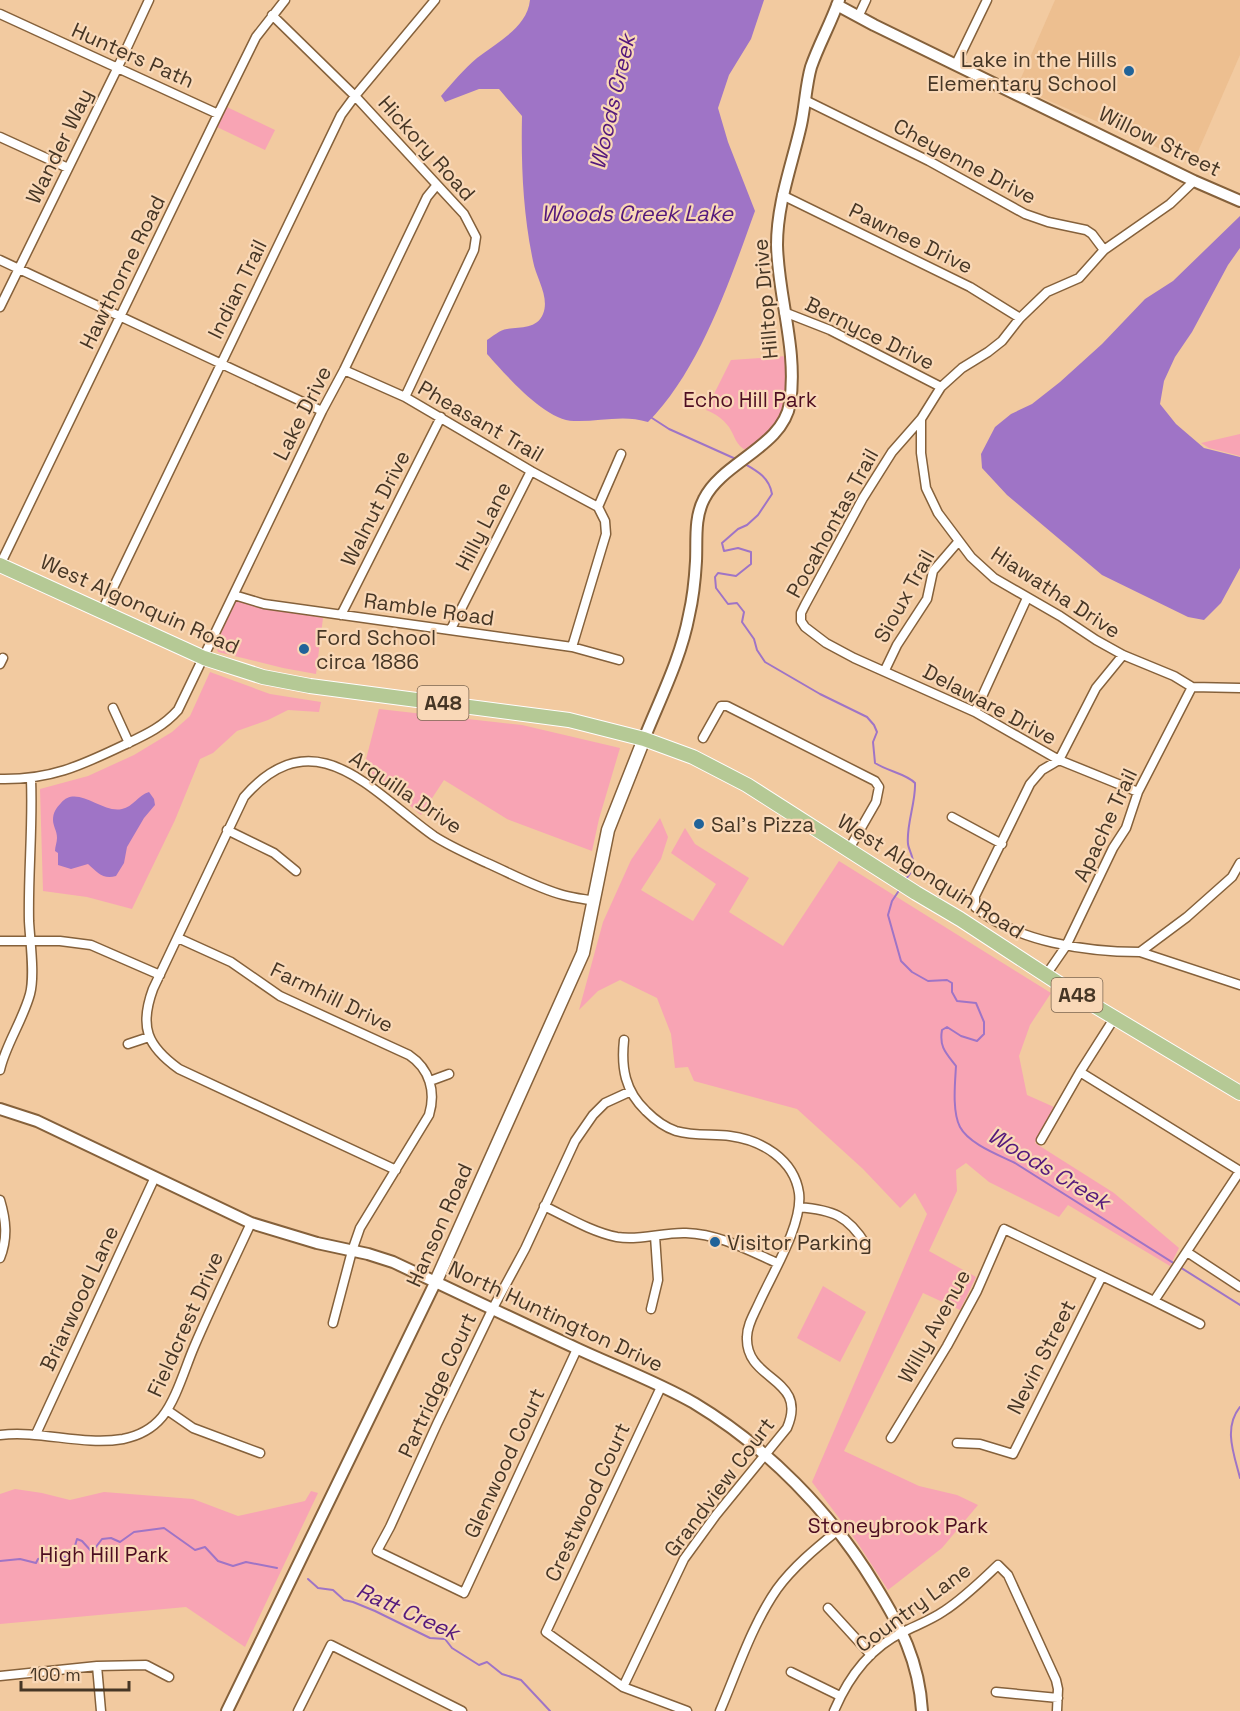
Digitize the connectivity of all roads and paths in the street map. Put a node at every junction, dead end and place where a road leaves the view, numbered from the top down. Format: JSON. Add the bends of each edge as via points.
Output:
{"nodes":[{"id":1,"x":149,"y":0,"type":"edge"},
{"id":2,"x":285,"y":0,"type":"edge"},
{"id":3,"x":435,"y":0,"type":"edge"},
{"id":4,"x":866,"y":0,"type":"edge"},
{"id":5,"x":987,"y":0,"type":"edge"},
{"id":6,"x":838,"y":3,"type":"edge"},
{"id":7,"x":0,"y":14,"type":"edge"},
{"id":8,"x":272,"y":15,"type":"junction"},
{"id":9,"x":859,"y":15,"type":"junction"},
{"id":10,"x":956,"y":64,"type":"junction"},
{"id":11,"x":117,"y":69,"type":"junction"},
{"id":12,"x":355,"y":96,"type":"junction"},
{"id":13,"x":807,"y":101,"type":"junction"},
{"id":14,"x":218,"y":114,"type":"junction"},
{"id":15,"x":0,"y":137,"type":"edge"},
{"id":16,"x":68,"y":168,"type":"junction"},
{"id":17,"x":1194,"y":181,"type":"junction"},
{"id":18,"x":436,"y":186,"type":"junction"},
{"id":19,"x":782,"y":195,"type":"junction"},
{"id":20,"x":1240,"y":201,"type":"edge"},
{"id":21,"x":1104,"y":250,"type":"junction"},
{"id":22,"x":0,"y":260,"type":"edge"},
{"id":23,"x":18,"y":269,"type":"junction"},
{"id":24,"x":0,"y":307,"type":"edge"},
{"id":25,"x":784,"y":312,"type":"junction"},
{"id":26,"x":120,"y":317,"type":"junction"},
{"id":27,"x":1020,"y":318,"type":"junction"},
{"id":28,"x":221,"y":364,"type":"junction"},
{"id":29,"x":344,"y":370,"type":"junction"},
{"id":30,"x":940,"y":387,"type":"junction"},
{"id":31,"x":405,"y":397,"type":"junction"},
{"id":32,"x":322,"y":411,"type":"junction"},
{"id":33,"x":441,"y":417,"type":"junction"},
{"id":34,"x":921,"y":419,"type":"junction"},
{"id":35,"x":621,"y":453,"type":"dead end"},
{"id":36,"x":531,"y":471,"type":"junction"},
{"id":37,"x":598,"y":507,"type":"junction"},
{"id":38,"x":958,"y":542,"type":"junction"},
{"id":39,"x":0,"y":565,"type":"edge"},
{"id":40,"x":234,"y":595,"type":"junction"},
{"id":41,"x":1026,"y":598,"type":"junction"},
{"id":42,"x":101,"y":613,"type":"junction"},
{"id":43,"x":341,"y":615,"type":"junction"},
{"id":44,"x":451,"y":629,"type":"junction"},
{"id":45,"x":826,"y":643,"type":"joint"},
{"id":46,"x":572,"y":647,"type":"junction"},
{"id":47,"x":1123,"y":655,"type":"junction"},
{"id":48,"x":204,"y":658,"type":"junction"},
{"id":49,"x":620,"y":660,"type":"dead end"},
{"id":50,"x":885,"y":670,"type":"junction"},
{"id":51,"x":1192,"y":687,"type":"junction"},
{"id":52,"x":1240,"y":688,"type":"edge"},
{"id":53,"x":113,"y":708,"type":"dead end"},
{"id":54,"x":975,"y":712,"type":"junction"},
{"id":55,"x":703,"y":738,"type":"dead end"},
{"id":56,"x":644,"y":739,"type":"junction"},
{"id":57,"x":129,"y":743,"type":"junction"},
{"id":58,"x":1059,"y":760,"type":"junction"},
{"id":59,"x":31,"y":778,"type":"junction"},
{"id":60,"x":0,"y":779,"type":"edge"},
{"id":61,"x":1138,"y":792,"type":"junction"},
{"id":62,"x":952,"y":817,"type":"dead end"},
{"id":63,"x":227,"y":830,"type":"junction"},
{"id":64,"x":1002,"y":844,"type":"junction"},
{"id":65,"x":849,"y":849,"type":"junction"},
{"id":66,"x":1240,"y":864,"type":"edge"},
{"id":67,"x":296,"y":871,"type":"dead end"},
{"id":68,"x":595,"y":901,"type":"junction"},
{"id":69,"x":178,"y":938,"type":"junction"},
{"id":70,"x":0,"y":941,"type":"edge"},
{"id":71,"x":30,"y":941,"type":"junction"},
{"id":72,"x":1066,"y":946,"type":"junction"},
{"id":73,"x":1140,"y":952,"type":"junction"},
{"id":74,"x":159,"y":975,"type":"junction"},
{"id":75,"x":1046,"y":975,"type":"junction"},
{"id":76,"x":1240,"y":985,"type":"edge"},
{"id":77,"x":1114,"y":1017,"type":"junction"},
{"id":78,"x":149,"y":1037,"type":"junction"},
{"id":79,"x":624,"y":1040,"type":"dead end"},
{"id":80,"x":128,"y":1044,"type":"dead end"},
{"id":81,"x":0,"y":1071,"type":"edge"},
{"id":82,"x":1080,"y":1072,"type":"junction"},
{"id":83,"x":449,"y":1074,"type":"dead end"},
{"id":84,"x":430,"y":1081,"type":"junction"},
{"id":85,"x":629,"y":1092,"type":"junction"},
{"id":86,"x":1240,"y":1093,"type":"edge"},
{"id":87,"x":0,"y":1109,"type":"edge"},
{"id":88,"x":1041,"y":1140,"type":"dead end"},
{"id":89,"x":396,"y":1170,"type":"junction"},
{"id":90,"x":1240,"y":1171,"type":"edge"},
{"id":91,"x":155,"y":1177,"type":"junction"},
{"id":92,"x":0,"y":1200,"type":"edge"},
{"id":93,"x":544,"y":1206,"type":"junction"},
{"id":94,"x":799,"y":1208,"type":"junction"},
{"id":95,"x":251,"y":1223,"type":"junction"},
{"id":96,"x":655,"y":1236,"type":"junction"},
{"id":97,"x":866,"y":1245,"type":"dead end"},
{"id":98,"x":351,"y":1251,"type":"junction"},
{"id":99,"x":1185,"y":1255,"type":"junction"},
{"id":100,"x":0,"y":1258,"type":"edge"},
{"id":101,"x":777,"y":1263,"type":"junction"},
{"id":102,"x":1102,"y":1276,"type":"junction"},
{"id":103,"x":436,"y":1281,"type":"junction"},
{"id":104,"x":1240,"y":1287,"type":"edge"},
{"id":105,"x":1154,"y":1301,"type":"junction"},
{"id":106,"x":493,"y":1308,"type":"junction"},
{"id":107,"x":651,"y":1309,"type":"dead end"},
{"id":108,"x":333,"y":1323,"type":"dead end"},
{"id":109,"x":1200,"y":1324,"type":"dead end"},
{"id":110,"x":577,"y":1349,"type":"junction"},
{"id":111,"x":661,"y":1387,"type":"junction"},
{"id":112,"x":167,"y":1410,"type":"junction"},
{"id":113,"x":36,"y":1434,"type":"junction"},
{"id":114,"x":0,"y":1435,"type":"edge"},
{"id":115,"x":891,"y":1438,"type":"dead end"},
{"id":116,"x":957,"y":1443,"type":"dead end"},
{"id":117,"x":260,"y":1453,"type":"dead end"},
{"id":118,"x":765,"y":1454,"type":"junction"},
{"id":119,"x":837,"y":1531,"type":"junction"},
{"id":120,"x":464,"y":1593,"type":"joint"},
{"id":121,"x":828,"y":1608,"type":"dead end"},
{"id":122,"x":903,"y":1632,"type":"junction"},
{"id":123,"x":871,"y":1655,"type":"junction"},
{"id":124,"x":97,"y":1666,"type":"junction"},
{"id":125,"x":791,"y":1672,"type":"dead end"},
{"id":126,"x":0,"y":1676,"type":"edge"},
{"id":127,"x":169,"y":1677,"type":"dead end"},
{"id":128,"x":623,"y":1687,"type":"junction"},
{"id":129,"x":996,"y":1692,"type":"dead end"},
{"id":130,"x":840,"y":1696,"type":"junction"},
{"id":131,"x":1058,"y":1698,"type":"junction"},
{"id":132,"x":100,"y":1711,"type":"edge"},
{"id":133,"x":226,"y":1711,"type":"edge"},
{"id":134,"x":298,"y":1711,"type":"edge"},
{"id":135,"x":462,"y":1711,"type":"edge"},
{"id":136,"x":687,"y":1711,"type":"edge"},
{"id":137,"x":720,"y":1711,"type":"edge"},
{"id":138,"x":834,"y":1711,"type":"edge"},
{"id":139,"x":922,"y":1711,"type":"edge"},
{"id":140,"x":1057,"y":1711,"type":"edge"}],
"edges":[{"from":1,"to":11,"type":"street","name":"Wander Way"},
{"from":2,"to":8,"type":"street","name":"Hawthorne Road"},
{"from":3,"to":12,"type":"street","name":"Indian Trail"},
{"from":4,"to":9,"type":"street"},
{"from":5,"to":10,"type":"street"},
{"from":6,"to":9,"type":"street","name":"Willow Street"},
{"from":6,"to":13,"type":"street","name":"Hilltop Drive","via":[[810,70]]},
{"from":7,"to":11,"type":"street","name":"Hunters Path"},
{"from":8,"to":12,"type":"street","name":"Hickory Road"},
{"from":8,"to":14,"type":"street","name":"Hawthorne Road","via":[[256,37]]},
{"from":9,"to":10,"type":"street","name":"Willow Street"},
{"from":10,"to":17,"type":"street","name":"Willow Street"},
{"from":11,"to":14,"type":"street","name":"Hunters Path"},
{"from":11,"to":16,"type":"street","name":"Wander Way"},
{"from":12,"to":18,"type":"street","name":"Hickory Road"},
{"from":12,"to":28,"type":"street","name":"Indian Trail","via":[[341,115]]},
{"from":13,"to":19,"type":"street","name":"Hilltop Drive"},
{"from":13,"to":21,"type":"street","name":"Cheyenne Drive","via":[[1025,214],[1086,230]]},
{"from":14,"to":26,"type":"street","name":"Hawthorne Road"},
{"from":15,"to":16,"type":"street"},
{"from":16,"to":23,"type":"street","name":"Wander Way"},
{"from":17,"to":20,"type":"street","name":"Willow Street"},
{"from":17,"to":21,"type":"street","via":[[1170,204]]},
{"from":18,"to":29,"type":"street","name":"Lake Drive","via":[[427,197]]},
{"from":18,"to":31,"type":"street","name":"Hickory Road","via":[[464,214],[476,237],[474,250]]},
{"from":19,"to":25,"type":"street","name":"Hilltop Drive","via":[[777,244]]},
{"from":19,"to":27,"type":"street","name":"Pawnee Drive","via":[[970,287]]},
{"from":21,"to":27,"type":"street","via":[[1079,278],[1047,292]]},
{"from":22,"to":23,"type":"street"},
{"from":23,"to":24,"type":"street","name":"Wander Way"},
{"from":23,"to":26,"type":"street"},
{"from":25,"to":30,"type":"street","name":"Bernyce Drive","via":[[830,330]]},
{"from":25,"to":56,"type":"street","name":"Hilltop Drive","via":[[791,356],[790,406],[779,427],[711,488],[700,508],[689,618]]},
{"from":26,"to":28,"type":"street"},
{"from":26,"to":39,"type":"street","name":"Hawthorne Road"},
{"from":27,"to":30,"type":"street","via":[[1002,341]]},
{"from":28,"to":32,"type":"street"},
{"from":28,"to":42,"type":"street","name":"Indian Trail"},
{"from":29,"to":31,"type":"street","name":"Pheasant Trail"},
{"from":29,"to":32,"type":"street","name":"Lake Drive"},
{"from":30,"to":34,"type":"street"},
{"from":31,"to":33,"type":"street","name":"Pheasant Trail"},
{"from":32,"to":40,"type":"street","name":"Lake Drive"},
{"from":33,"to":36,"type":"street","name":"Pheasant Trail"},
{"from":33,"to":43,"type":"street","name":"Walnut Drive"},
{"from":34,"to":38,"type":"street","name":"Hiawatha Drive","via":[[926,488]]},
{"from":34,"to":45,"type":"street","name":"Pocahontas Trail","via":[[892,452],[863,498],[801,613],[805,627]]},
{"from":35,"to":37,"type":"street"},
{"from":36,"to":37,"type":"street","name":"Pheasant Trail"},
{"from":36,"to":44,"type":"street","name":"Hilly Lane"},
{"from":37,"to":46,"type":"street","via":[[606,534]]},
{"from":38,"to":41,"type":"street","name":"Hiawatha Drive","via":[[985,571]]},
{"from":38,"to":50,"type":"street","name":"Sioux Trail","via":[[933,571],[927,599]]},
{"from":39,"to":42,"type":"main road","name":"West Algonquin Road","number":"A48"},
{"from":40,"to":43,"type":"street","name":"Ramble Road","via":[[264,604]]},
{"from":40,"to":48,"type":"street","name":"Lake Drive"},
{"from":41,"to":47,"type":"street","name":"Hiawatha Drive"},
{"from":41,"to":54,"type":"street"},
{"from":42,"to":48,"type":"main road","name":"West Algonquin Road","number":"A48"},
{"from":43,"to":44,"type":"street","name":"Ramble Road"},
{"from":44,"to":46,"type":"street","name":"Ramble Road"},
{"from":45,"to":50,"type":"street","name":"Delaware Drive"},
{"from":46,"to":49,"type":"street","name":"Ramble Road"},
{"from":47,"to":51,"type":"street","name":"Hiawatha Drive"},
{"from":47,"to":58,"type":"street","via":[[1096,688]]},
{"from":48,"to":56,"type":"main road","name":"West Algonquin Road","number":"A48","via":[[263,677],[310,686],[569,720]]},
{"from":48,"to":57,"type":"street","name":"Lake Drive","via":[[178,710],[161,727]]},
{"from":50,"to":54,"type":"street","name":"Delaware Drive"},
{"from":51,"to":52,"type":"street","name":"Hiawatha Drive"},
{"from":51,"to":61,"type":"street","name":"Apache Trail"},
{"from":53,"to":57,"type":"street"},
{"from":54,"to":58,"type":"street","name":"Delaware Drive"},
{"from":55,"to":65,"type":"street","via":[[718,710],[727,706],[874,781],[879,787],[876,802]]},
{"from":56,"to":65,"type":"main road","name":"West Algonquin Road","number":"A48","via":[[693,757],[747,784]]},
{"from":56,"to":68,"type":"main road","name":"Hanson Road","via":[[608,830]]},
{"from":57,"to":59,"type":"street","name":"Lake Drive","via":[[66,772]]},
{"from":58,"to":61,"type":"street","name":"Delaware Drive"},
{"from":58,"to":64,"type":"street","via":[[1047,765],[1033,780]]},
{"from":59,"to":60,"type":"street","name":"Lake Drive"},
{"from":59,"to":71,"type":"street"},
{"from":61,"to":72,"type":"street","name":"Apache Trail","via":[[1126,828]]},
{"from":62,"to":64,"type":"street"},
{"from":63,"to":67,"type":"street","via":[[274,853]]},
{"from":63,"to":68,"type":"street","name":"Arquilla Drive","via":[[250,790],[280,768],[310,762],[335,765],[457,849],[562,895]]},
{"from":63,"to":69,"type":"street","name":"Arquilla Drive"},
{"from":64,"to":72,"type":"street","via":[[975,896],[975,907],[1026,934]]},
{"from":65,"to":75,"type":"main road","name":"West Algonquin Road","number":"A48"},
{"from":66,"to":73,"type":"street","via":[[1232,877]]},
{"from":68,"to":103,"type":"main road","name":"Hanson Road","via":[[578,963]]},
{"from":69,"to":74,"type":"street","name":"Arquilla Drive"},
{"from":69,"to":84,"type":"street","name":"Farmhill Drive","via":[[231,962],[280,996],[409,1055],[422,1066]]},
{"from":70,"to":71,"type":"street"},
{"from":71,"to":74,"type":"street","via":[[91,945]]},
{"from":71,"to":81,"type":"street","via":[[31,992]]},
{"from":72,"to":73,"type":"street"},
{"from":72,"to":75,"type":"street","name":"Apache Trail"},
{"from":73,"to":76,"type":"street"},
{"from":74,"to":78,"type":"street","name":"Arquilla Drive","via":[[147,1008]]},
{"from":75,"to":77,"type":"main road","name":"West Algonquin Road","number":"A48"},
{"from":77,"to":82,"type":"street"},
{"from":77,"to":86,"type":"main road","name":"West Algonquin Road","number":"A48"},
{"from":78,"to":80,"type":"street"},
{"from":78,"to":89,"type":"street","via":[[179,1069]]},
{"from":79,"to":85,"type":"street","via":[[623,1071]]},
{"from":82,"to":88,"type":"street"},
{"from":82,"to":90,"type":"street"},
{"from":83,"to":84,"type":"street"},
{"from":84,"to":89,"type":"street","via":[[433,1098],[429,1115]]},
{"from":85,"to":93,"type":"street","name":"Partridge Court","via":[[605,1103],[584,1126]]},
{"from":85,"to":94,"type":"street","name":"Grandview Court","via":[[651,1116],[671,1129],[739,1137],[770,1150],[792,1173],[798,1187]]},
{"from":87,"to":91,"type":"street","name":"North Huntington Drive","via":[[37,1121]]},
{"from":89,"to":98,"type":"street","via":[[363,1221]]},
{"from":90,"to":99,"type":"street"},
{"from":91,"to":95,"type":"street","name":"North Huntington Drive"},
{"from":91,"to":113,"type":"street","name":"Briarwood Lane"},
{"from":92,"to":100,"type":"street","via":[[6,1233]]},
{"from":93,"to":96,"type":"street","via":[[617,1237]]},
{"from":93,"to":106,"type":"street","name":"Partridge Court"},
{"from":94,"to":97,"type":"street","via":[[838,1215],[852,1225]]},
{"from":94,"to":101,"type":"street","name":"Grandview Court"},
{"from":95,"to":98,"type":"street","name":"North Huntington Drive"},
{"from":95,"to":112,"type":"street","name":"Fieldcrest Drive"},
{"from":96,"to":101,"type":"street","via":[[714,1236]]},
{"from":96,"to":107,"type":"street","via":[[658,1280]]},
{"from":98,"to":103,"type":"street","name":"North Huntington Drive","via":[[387,1259]]},
{"from":98,"to":108,"type":"street"},
{"from":99,"to":104,"type":"street"},
{"from":99,"to":105,"type":"street"},
{"from":101,"to":118,"type":"street","name":"Grandview Court","via":[[747,1334],[755,1363],[783,1388],[793,1410],[788,1428]]},
{"from":102,"to":105,"type":"street"},
{"from":102,"to":115,"type":"street","name":"Willy Avenue","via":[[1004,1229],[977,1291]]},
{"from":102,"to":116,"type":"street","name":"Nevin Street","via":[[1013,1454],[980,1444]]},
{"from":103,"to":106,"type":"street","name":"North Huntington Drive"},
{"from":103,"to":133,"type":"street","name":"Hanson Road"},
{"from":105,"to":109,"type":"street"},
{"from":106,"to":110,"type":"street","name":"North Huntington Drive"},
{"from":106,"to":120,"type":"street","name":"Partridge Court","via":[[377,1551]]},
{"from":110,"to":111,"type":"street","name":"North Huntington Drive"},
{"from":110,"to":120,"type":"street","name":"Glenwood Court"},
{"from":111,"to":118,"type":"street","name":"North Huntington Drive","via":[[694,1403]]},
{"from":111,"to":128,"type":"street","name":"Crestwood Court","via":[[546,1632]]},
{"from":112,"to":113,"type":"street","name":"Fieldcrest Drive","via":[[144,1432],[120,1439]]},
{"from":112,"to":117,"type":"street","via":[[192,1428]]},
{"from":113,"to":114,"type":"street","name":"Fieldcrest Drive"},
{"from":118,"to":119,"type":"street","name":"North Huntington Drive"},
{"from":118,"to":128,"type":"street","name":"Grandview Court","via":[[684,1559]]},
{"from":119,"to":122,"type":"street","name":"North Huntington Drive","via":[[855,1552]]},
{"from":119,"to":137,"type":"street","via":[[807,1556],[777,1590]]},
{"from":121,"to":123,"type":"street"},
{"from":122,"to":123,"type":"street","name":"Country Lane"},
{"from":122,"to":131,"type":"street","name":"Country Lane","via":[[962,1599],[998,1565],[1008,1575],[1056,1680]]},
{"from":122,"to":139,"type":"street","name":"North Huntington Drive","via":[[917,1677]]},
{"from":123,"to":130,"type":"street","name":"Country Lane"},
{"from":124,"to":126,"type":"street"},
{"from":124,"to":127,"type":"street","via":[[146,1665]]},
{"from":124,"to":132,"type":"street"},
{"from":125,"to":130,"type":"street"},
{"from":128,"to":136,"type":"street"},
{"from":129,"to":131,"type":"street"},
{"from":130,"to":138,"type":"street","name":"Country Lane"},
{"from":131,"to":140,"type":"street"},
{"from":134,"to":135,"type":"street","via":[[332,1645]]}]}
